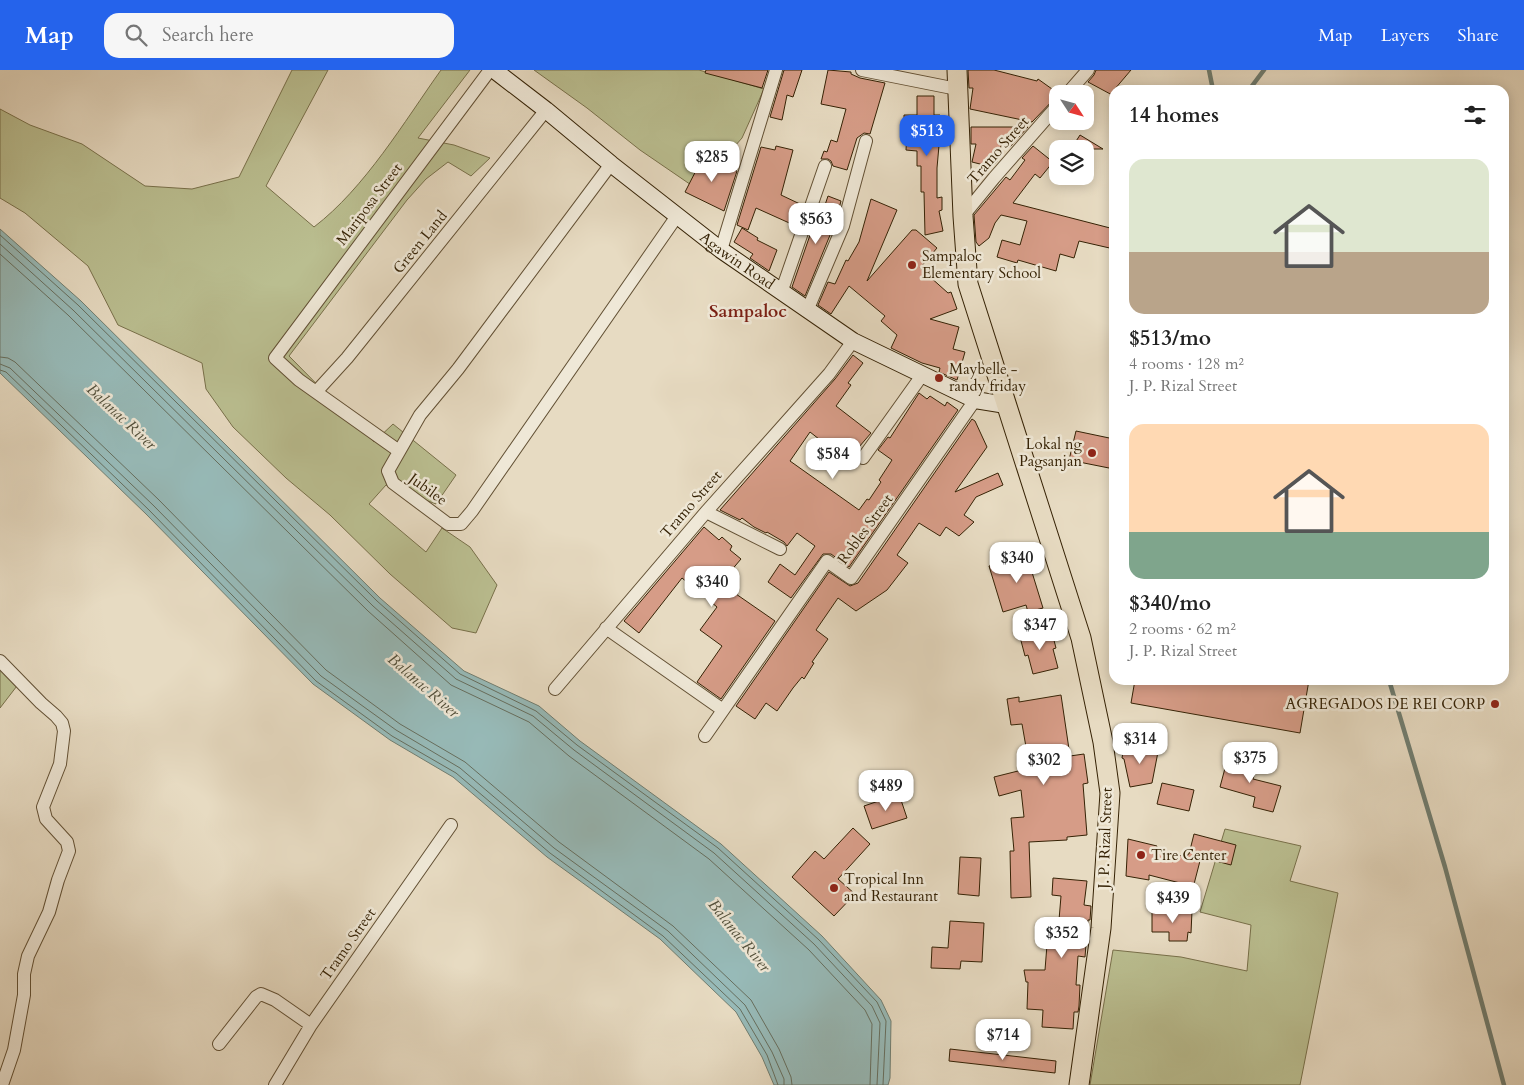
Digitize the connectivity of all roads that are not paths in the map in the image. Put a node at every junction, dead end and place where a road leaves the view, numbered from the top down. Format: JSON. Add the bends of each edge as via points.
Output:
{"nodes":[{"id":1,"x":492,"y":70,"type":"edge"},
{"id":2,"x":776,"y":70,"type":"edge"},
{"id":3,"x":862,"y":70,"type":"edge"},
{"id":4,"x":957,"y":70,"type":"edge"},
{"id":5,"x":1088,"y":70,"type":"edge"},
{"id":6,"x":1076,"y":85,"type":"edge"},
{"id":7,"x":958,"y":89,"type":"junction"},
{"id":8,"x":546,"y":110,"type":"junction"},
{"id":9,"x":1049,"y":115,"type":"edge"},
{"id":10,"x":866,"y":141,"type":"dead end"},
{"id":11,"x":611,"y":164,"type":"junction"},
{"id":12,"x":824,"y":166,"type":"dead end"},
{"id":13,"x":677,"y":216,"type":"junction"},
{"id":14,"x":963,"y":216,"type":"junction"},
{"id":15,"x":721,"y":250,"type":"junction"},
{"id":16,"x":781,"y":293,"type":"junction"},
{"id":17,"x":807,"y":311,"type":"junction"},
{"id":18,"x":853,"y":342,"type":"junction"},
{"id":19,"x":923,"y":374,"type":"junction"},
{"id":20,"x":316,"y":392,"type":"junction"},
{"id":21,"x":975,"y":400,"type":"junction"},
{"id":22,"x":1006,"y":405,"type":"junction"},
{"id":23,"x":398,"y":451,"type":"junction"},
{"id":24,"x":863,"y":458,"type":"dead end"},
{"id":25,"x":706,"y":512,"type":"junction"},
{"id":26,"x":780,"y":549,"type":"dead end"},
{"id":27,"x":606,"y":628,"type":"junction"},
{"id":28,"x":0,"y":661,"type":"edge"},
{"id":29,"x":555,"y":689,"type":"dead end"},
{"id":30,"x":723,"y":710,"type":"junction"},
{"id":31,"x":705,"y":736,"type":"dead end"},
{"id":32,"x":451,"y":825,"type":"dead end"},
{"id":33,"x":311,"y":1025,"type":"junction"},
{"id":34,"x":219,"y":1044,"type":"dead end"},
{"id":35,"x":2,"y":1085,"type":"edge"},
{"id":36,"x":275,"y":1085,"type":"edge"},
{"id":37,"x":1079,"y":1085,"type":"edge"}],
"edges":[{"from":1,"to":8,"type":"street","name":"Agawin Road"},
{"from":1,"to":20,"type":"street","name":"Mariposa Street","via":[[274,358]]},
{"from":2,"to":15,"type":"street"},
{"from":3,"to":7,"type":"street"},
{"from":4,"to":7,"type":"main road","name":"J. P. Rizal Street"},
{"from":5,"to":6,"type":"street"},
{"from":7,"to":14,"type":"main road","name":"J. P. Rizal Street"},
{"from":8,"to":11,"type":"street","name":"Agawin Road"},
{"from":8,"to":20,"type":"street","name":"Green Land","via":[[347,358]]},
{"from":9,"to":14,"type":"street","name":"Tramo Street"},
{"from":10,"to":17,"type":"street","via":[[843,226]]},
{"from":11,"to":13,"type":"street","name":"Agawin Road"},
{"from":11,"to":23,"type":"street","name":"Jubilee","via":[[420,415]]},
{"from":12,"to":16,"type":"street"},
{"from":13,"to":15,"type":"street","name":"Agawin Road"},
{"from":13,"to":23,"type":"street","name":"Jubilee","via":[[461,524],[448,524],[393,483],[388,471]]},
{"from":14,"to":22,"type":"main road","name":"J. P. Rizal Street","via":[[968,284]]},
{"from":15,"to":16,"type":"street","name":"Agawin Road"},
{"from":16,"to":17,"type":"street","name":"Agawin Road"},
{"from":17,"to":18,"type":"street","name":"Agawin Road"},
{"from":18,"to":19,"type":"street","name":"Agawin Road"},
{"from":18,"to":25,"type":"street","name":"Tramo Street","via":[[829,374]]},
{"from":19,"to":21,"type":"street","name":"Agawin Road"},
{"from":19,"to":24,"type":"street"},
{"from":20,"to":23,"type":"street"},
{"from":21,"to":22,"type":"street","name":"Agawin Road"},
{"from":21,"to":30,"type":"street","name":"Robles Street","via":[[851,578],[827,561]]},
{"from":22,"to":37,"type":"main road","name":"J. P. Rizal Street","via":[[1081,638],[1103,742],[1110,794],[1100,928]]},
{"from":25,"to":26,"type":"street"},
{"from":25,"to":27,"type":"street","name":"Tramo Street"},
{"from":27,"to":29,"type":"street","name":"Tramo Street"},
{"from":27,"to":30,"type":"street"},
{"from":28,"to":35,"type":"street","via":[[62,723],[60,764],[42,807],[46,819],[67,842],[69,850],[45,920],[28,956],[14,1050]]},
{"from":30,"to":31,"type":"street","name":"Robles Street"},
{"from":32,"to":33,"type":"street","name":"Tramo Street"},
{"from":33,"to":34,"type":"street","via":[[261,994]]},
{"from":33,"to":36,"type":"street","name":"Tramo Street"}]}
